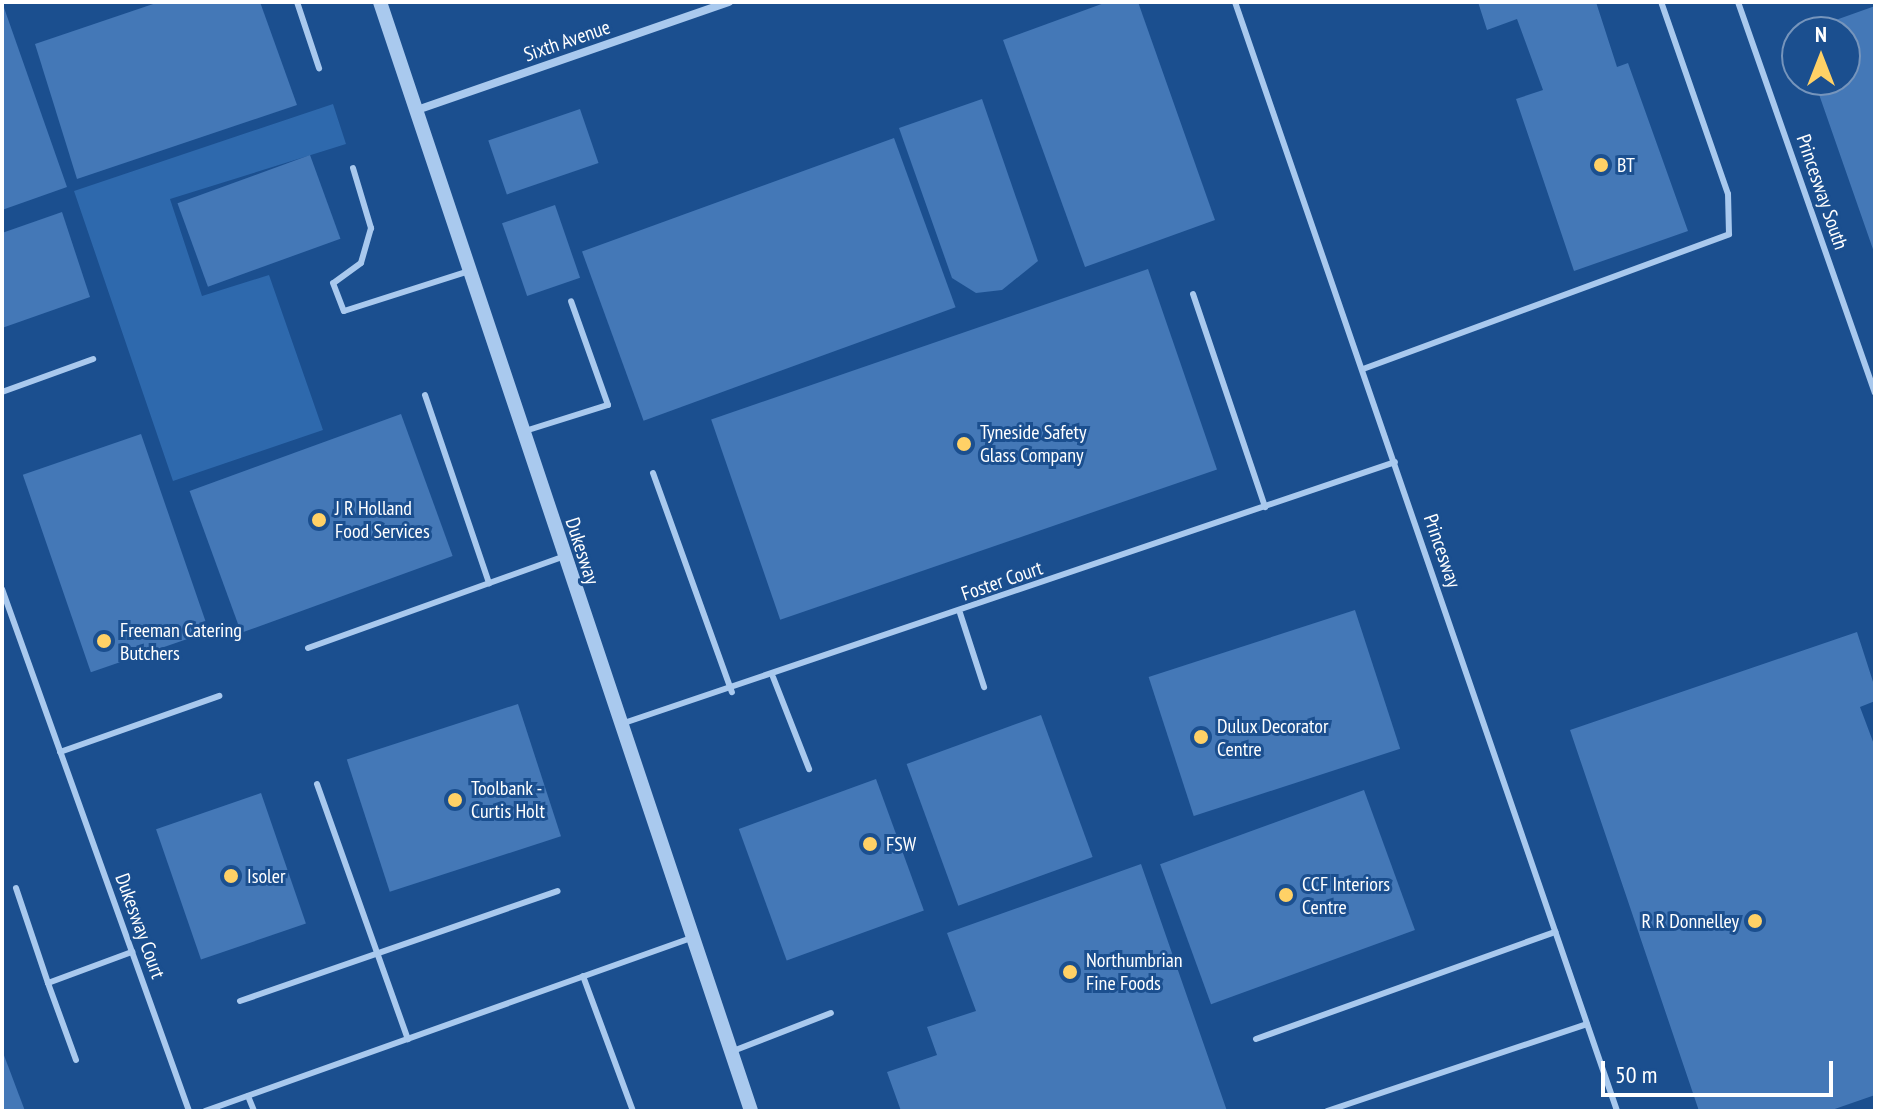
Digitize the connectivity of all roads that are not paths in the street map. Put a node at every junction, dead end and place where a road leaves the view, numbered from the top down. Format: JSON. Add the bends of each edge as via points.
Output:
{"nodes":[{"id":1,"x":297,"y":2,"type":"edge"},
{"id":2,"x":380,"y":2,"type":"edge"},
{"id":3,"x":729,"y":2,"type":"edge"},
{"id":4,"x":1235,"y":2,"type":"edge"},
{"id":5,"x":1661,"y":2,"type":"edge"},
{"id":6,"x":1738,"y":2,"type":"edge"},
{"id":7,"x":319,"y":68,"type":"dead end"},
{"id":8,"x":417,"y":110,"type":"junction"},
{"id":9,"x":353,"y":168,"type":"dead end"},
{"id":10,"x":469,"y":271,"type":"junction"},
{"id":11,"x":1193,"y":294,"type":"dead end"},
{"id":12,"x":571,"y":301,"type":"dead end"},
{"id":13,"x":93,"y":359,"type":"dead end"},
{"id":14,"x":1363,"y":369,"type":"junction"},
{"id":15,"x":2,"y":392,"type":"edge"},
{"id":16,"x":1875,"y":393,"type":"edge"},
{"id":17,"x":425,"y":395,"type":"dead end"},
{"id":18,"x":522,"y":432,"type":"junction"},
{"id":19,"x":1395,"y":462,"type":"junction"},
{"id":20,"x":653,"y":473,"type":"dead end"},
{"id":21,"x":1265,"y":507,"type":"junction"},
{"id":22,"x":562,"y":557,"type":"junction"},
{"id":23,"x":489,"y":583,"type":"junction"},
{"id":24,"x":2,"y":589,"type":"edge"},
{"id":25,"x":960,"y":613,"type":"junction"},
{"id":26,"x":13,"y":620,"type":"junction"},
{"id":27,"x":2,"y":624,"type":"edge"},
{"id":28,"x":308,"y":648,"type":"dead end"},
{"id":29,"x":773,"y":677,"type":"junction"},
{"id":30,"x":984,"y":687,"type":"dead end"},
{"id":31,"x":732,"y":692,"type":"junction"},
{"id":32,"x":219,"y":696,"type":"dead end"},
{"id":33,"x":618,"y":725,"type":"junction"},
{"id":34,"x":60,"y":752,"type":"junction"},
{"id":35,"x":809,"y":769,"type":"dead end"},
{"id":36,"x":317,"y":784,"type":"dead end"},
{"id":37,"x":16,"y":888,"type":"dead end"},
{"id":38,"x":557,"y":891,"type":"dead end"},
{"id":39,"x":1555,"y":932,"type":"junction"},
{"id":40,"x":691,"y":938,"type":"junction"},
{"id":41,"x":132,"y":952,"type":"junction"},
{"id":42,"x":378,"y":955,"type":"junction"},
{"id":43,"x":583,"y":976,"type":"junction"},
{"id":44,"x":48,"y":983,"type":"junction"},
{"id":45,"x":240,"y":1001,"type":"dead end"},
{"id":46,"x":831,"y":1013,"type":"dead end"},
{"id":47,"x":1587,"y":1024,"type":"junction"},
{"id":48,"x":408,"y":1039,"type":"junction"},
{"id":49,"x":1256,"y":1039,"type":"dead end"},
{"id":50,"x":731,"y":1052,"type":"junction"},
{"id":51,"x":76,"y":1060,"type":"dead end"},
{"id":52,"x":248,"y":1096,"type":"junction"},
{"id":53,"x":189,"y":1111,"type":"edge"},
{"id":54,"x":205,"y":1111,"type":"edge"},
{"id":55,"x":254,"y":1111,"type":"edge"},
{"id":56,"x":633,"y":1111,"type":"edge"},
{"id":57,"x":751,"y":1111,"type":"edge"},
{"id":58,"x":1327,"y":1111,"type":"edge"},
{"id":59,"x":1617,"y":1111,"type":"edge"}],
"edges":[{"from":1,"to":7,"type":"lane"},
{"from":2,"to":8,"type":"street","name":"Dukesway"},
{"from":3,"to":8,"type":"street","name":"Sixth Avenue"},
{"from":4,"to":14,"type":"lane","name":"Princesway"},
{"from":5,"to":14,"type":"lane","via":[[1728,194],[1729,234]]},
{"from":6,"to":16,"type":"lane","name":"Princesway South"},
{"from":8,"to":10,"type":"street","name":"Dukesway"},
{"from":9,"to":10,"type":"lane","via":[[371,228],[361,263],[333,283],[344,311]]},
{"from":10,"to":18,"type":"street","name":"Dukesway"},
{"from":11,"to":21,"type":"lane"},
{"from":12,"to":18,"type":"lane","via":[[608,405]]},
{"from":13,"to":15,"type":"lane"},
{"from":14,"to":19,"type":"lane","name":"Princesway"},
{"from":17,"to":23,"type":"lane"},
{"from":18,"to":22,"type":"street","name":"Dukesway"},
{"from":19,"to":21,"type":"lane","name":"Foster Court"},
{"from":19,"to":39,"type":"lane","name":"Princesway"},
{"from":20,"to":31,"type":"lane"},
{"from":21,"to":25,"type":"lane","name":"Foster Court"},
{"from":22,"to":23,"type":"lane"},
{"from":22,"to":33,"type":"street","name":"Dukesway"},
{"from":23,"to":28,"type":"lane"},
{"from":24,"to":26,"type":"lane","name":"Dukesway Court"},
{"from":25,"to":29,"type":"lane","name":"Foster Court"},
{"from":25,"to":30,"type":"lane"},
{"from":26,"to":27,"type":"lane"},
{"from":26,"to":34,"type":"lane","name":"Dukesway Court"},
{"from":29,"to":31,"type":"lane","name":"Foster Court"},
{"from":29,"to":35,"type":"lane"},
{"from":31,"to":33,"type":"lane","name":"Foster Court"},
{"from":32,"to":34,"type":"lane"},
{"from":33,"to":40,"type":"street","name":"Dukesway"},
{"from":34,"to":41,"type":"lane","name":"Dukesway Court"},
{"from":36,"to":42,"type":"lane"},
{"from":37,"to":44,"type":"lane"},
{"from":38,"to":42,"type":"lane"},
{"from":39,"to":47,"type":"lane","name":"Princesway"},
{"from":39,"to":49,"type":"lane"},
{"from":40,"to":43,"type":"lane"},
{"from":40,"to":50,"type":"street","name":"Dukesway"},
{"from":41,"to":44,"type":"lane"},
{"from":41,"to":53,"type":"lane","name":"Dukesway Court"},
{"from":42,"to":45,"type":"lane"},
{"from":42,"to":48,"type":"lane"},
{"from":43,"to":48,"type":"lane"},
{"from":43,"to":56,"type":"lane"},
{"from":44,"to":51,"type":"lane"},
{"from":46,"to":50,"type":"lane"},
{"from":47,"to":58,"type":"lane"},
{"from":47,"to":59,"type":"lane","name":"Princesway"},
{"from":48,"to":52,"type":"lane"},
{"from":50,"to":57,"type":"street","name":"Dukesway"},
{"from":52,"to":54,"type":"lane"},
{"from":52,"to":55,"type":"lane"}]}
